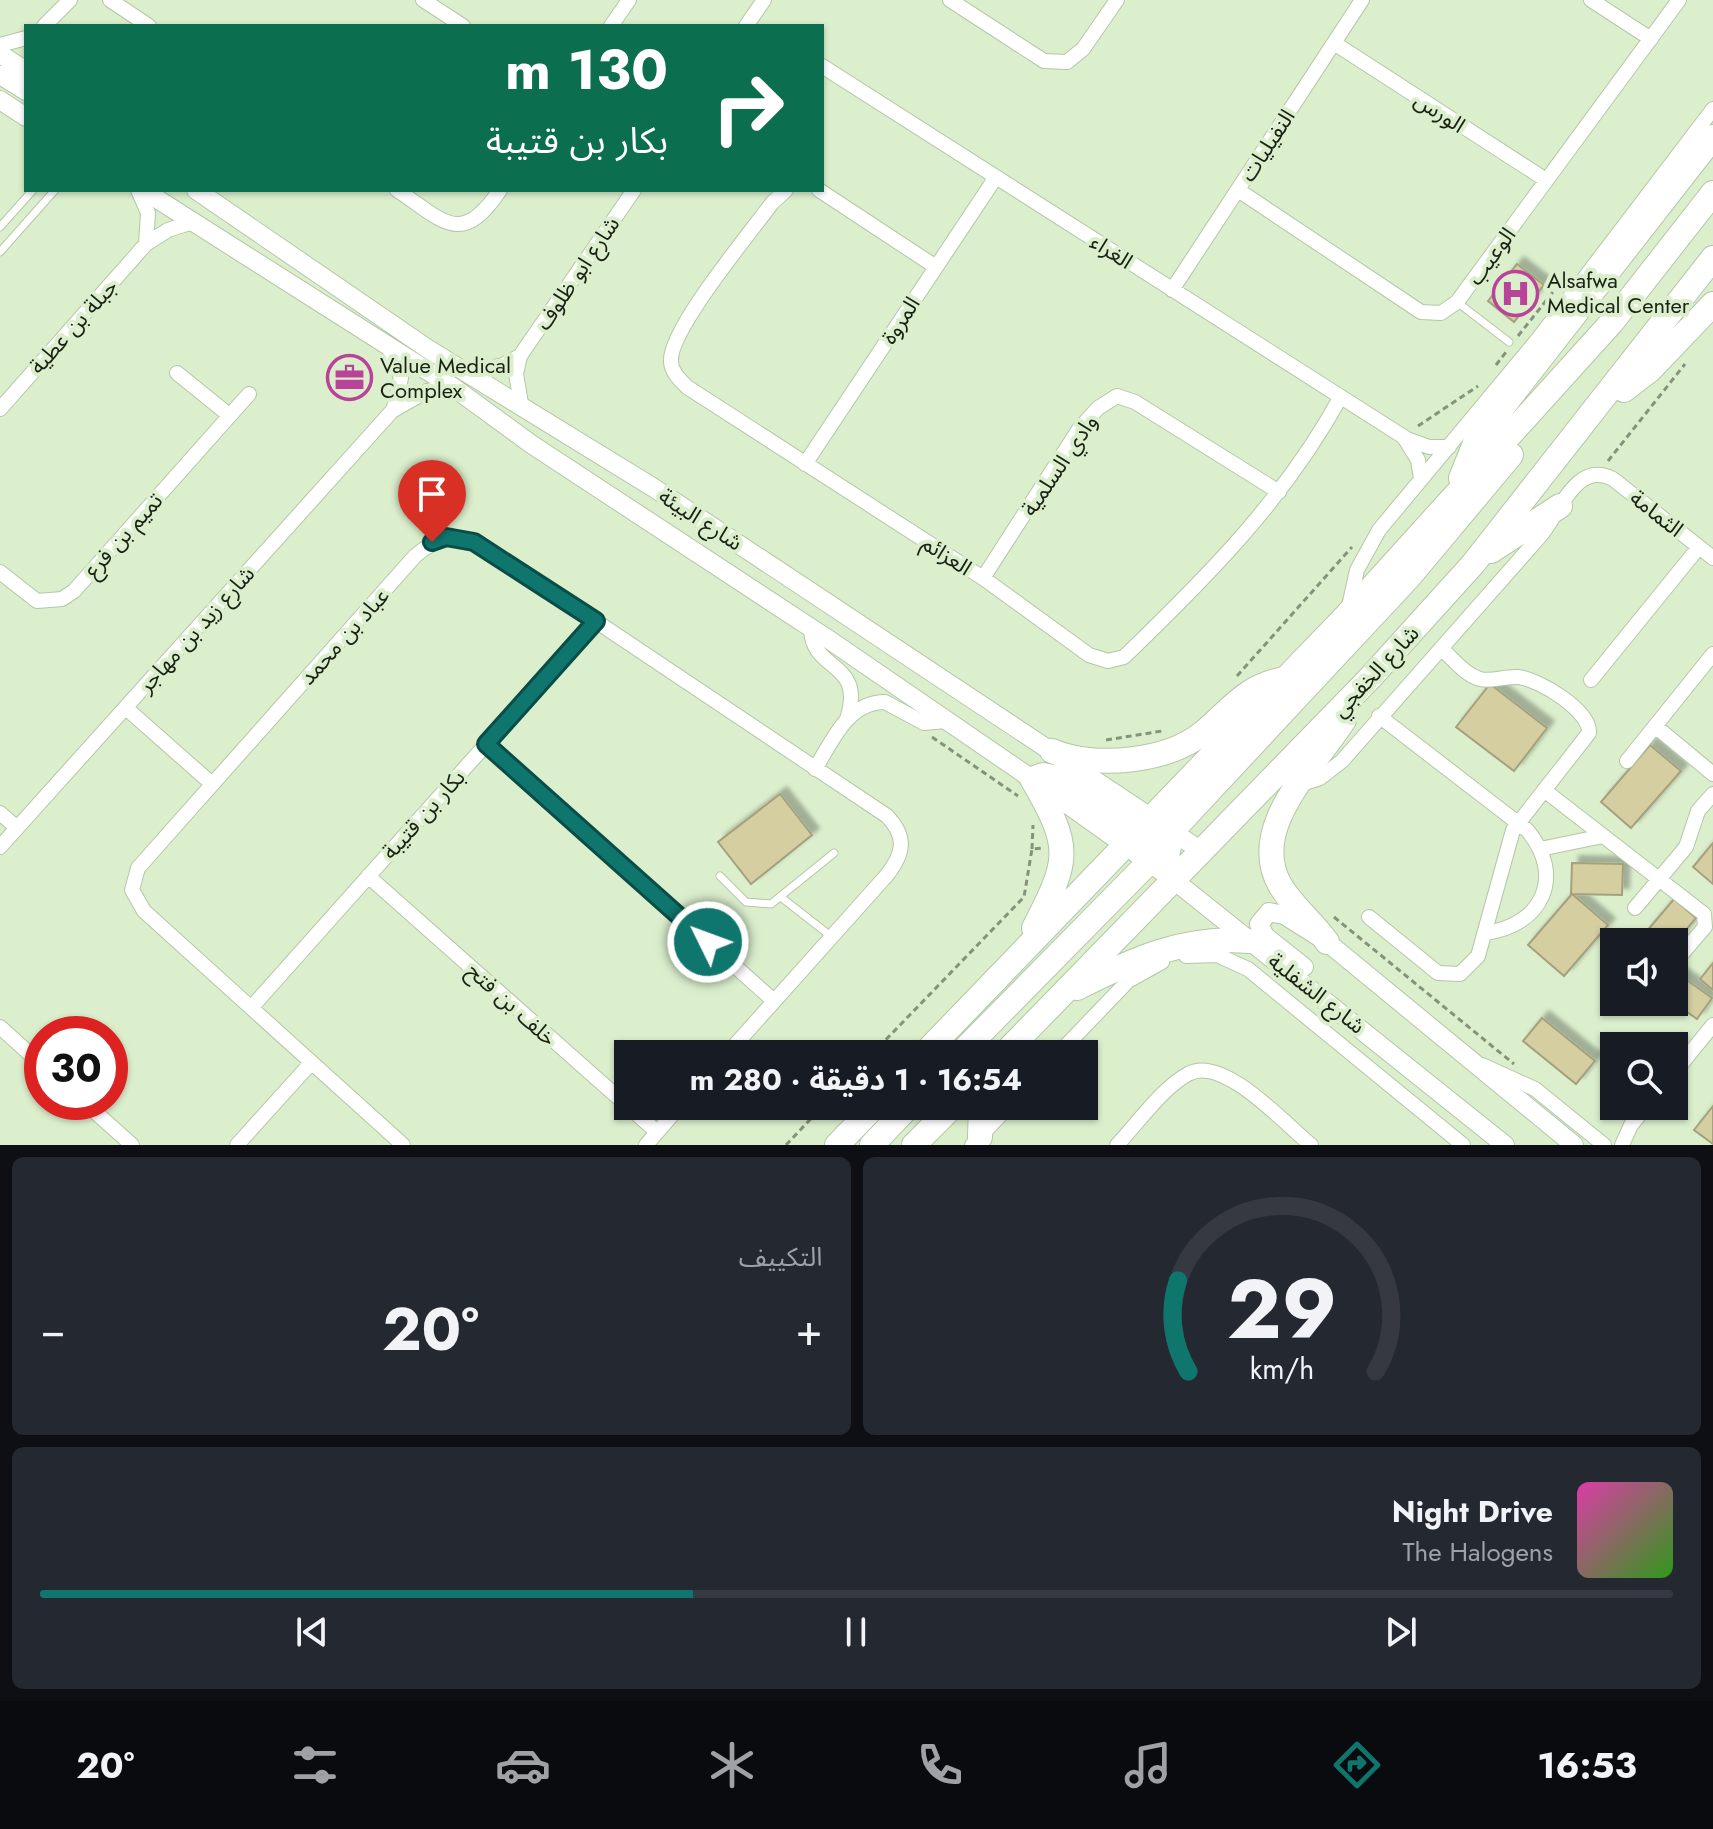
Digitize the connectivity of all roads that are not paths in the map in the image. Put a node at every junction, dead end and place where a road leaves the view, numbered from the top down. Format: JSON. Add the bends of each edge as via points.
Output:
{"nodes":[{"id":1,"x":70,"y":0,"type":"edge"},
{"id":2,"x":110,"y":0,"type":"edge"},
{"id":3,"x":423,"y":0,"type":"edge"},
{"id":4,"x":629,"y":0,"type":"edge"},
{"id":5,"x":764,"y":0,"type":"edge"},
{"id":6,"x":950,"y":0,"type":"edge"},
{"id":7,"x":1117,"y":0,"type":"edge"},
{"id":8,"x":1362,"y":0,"type":"edge"},
{"id":9,"x":1591,"y":0,"type":"edge"},
{"id":10,"x":1679,"y":0,"type":"edge"},
{"id":11,"x":46,"y":24,"type":"edge"},
{"id":12,"x":146,"y":24,"type":"edge"},
{"id":13,"x":460,"y":24,"type":"edge"},
{"id":14,"x":612,"y":24,"type":"edge"},
{"id":15,"x":752,"y":24,"type":"edge"},
{"id":16,"x":24,"y":39,"type":"edge"},
{"id":17,"x":1651,"y":39,"type":"junction"},
{"id":18,"x":1334,"y":43,"type":"junction"},
{"id":19,"x":0,"y":45,"type":"edge"},
{"id":20,"x":0,"y":54,"type":"edge"},
{"id":21,"x":824,"y":67,"type":"edge"},
{"id":22,"x":24,"y":70,"type":"edge"},
{"id":23,"x":0,"y":75,"type":"edge"},
{"id":24,"x":24,"y":90,"type":"edge"},
{"id":25,"x":0,"y":100,"type":"edge"},
{"id":26,"x":1713,"y":109,"type":"edge"},
{"id":27,"x":24,"y":116,"type":"edge"},
{"id":28,"x":1713,"y":137,"type":"edge"},
{"id":29,"x":996,"y":177,"type":"junction"},
{"id":30,"x":1546,"y":180,"type":"junction"},
{"id":31,"x":1238,"y":190,"type":"junction"},
{"id":32,"x":31,"y":192,"type":"edge"},
{"id":33,"x":53,"y":192,"type":"edge"},
{"id":34,"x":142,"y":192,"type":"edge"},
{"id":35,"x":144,"y":192,"type":"edge"},
{"id":36,"x":199,"y":192,"type":"edge"},
{"id":37,"x":400,"y":192,"type":"edge"},
{"id":38,"x":498,"y":192,"type":"edge"},
{"id":39,"x":633,"y":192,"type":"edge"},
{"id":40,"x":784,"y":192,"type":"edge"},
{"id":41,"x":822,"y":192,"type":"edge"},
{"id":42,"x":1713,"y":193,"type":"edge"},
{"id":43,"x":193,"y":222,"type":"junction"},
{"id":44,"x":0,"y":227,"type":"edge"},
{"id":45,"x":146,"y":244,"type":"junction"},
{"id":46,"x":0,"y":252,"type":"edge"},
{"id":47,"x":1713,"y":258,"type":"edge"},
{"id":48,"x":936,"y":267,"type":"junction"},
{"id":49,"x":1172,"y":290,"type":"junction"},
{"id":50,"x":1457,"y":302,"type":"junction"},
{"id":51,"x":1713,"y":304,"type":"edge"},
{"id":52,"x":1612,"y":322,"type":"junction"},
{"id":53,"x":1509,"y":342,"type":"dead end"},
{"id":54,"x":388,"y":347,"type":"junction"},
{"id":55,"x":520,"y":356,"type":"junction"},
{"id":56,"x":177,"y":373,"type":"dead end"},
{"id":57,"x":460,"y":380,"type":"junction"},
{"id":58,"x":249,"y":394,"type":"dead end"},
{"id":59,"x":1340,"y":398,"type":"junction"},
{"id":60,"x":0,"y":409,"type":"edge"},
{"id":61,"x":522,"y":409,"type":"junction"},
{"id":62,"x":392,"y":411,"type":"junction"},
{"id":63,"x":1593,"y":413,"type":"junction"},
{"id":64,"x":229,"y":415,"type":"junction"},
{"id":65,"x":1402,"y":436,"type":"junction"},
{"id":66,"x":1449,"y":447,"type":"junction"},
{"id":67,"x":805,"y":464,"type":"junction"},
{"id":68,"x":1598,"y":473,"type":"joint"},
{"id":69,"x":1421,"y":479,"type":"junction"},
{"id":70,"x":1279,"y":492,"type":"junction"},
{"id":71,"x":1456,"y":493,"type":"junction"},
{"id":72,"x":1560,"y":506,"type":"junction"},
{"id":73,"x":1699,"y":547,"type":"junction"},
{"id":74,"x":1713,"y":558,"type":"edge"},
{"id":75,"x":1473,"y":564,"type":"junction"},
{"id":76,"x":0,"y":572,"type":"edge"},
{"id":77,"x":983,"y":578,"type":"junction"},
{"id":78,"x":1347,"y":615,"type":"junction"},
{"id":79,"x":596,"y":621,"type":"junction"},
{"id":80,"x":811,"y":629,"type":"junction"},
{"id":81,"x":1441,"y":648,"type":"junction"},
{"id":82,"x":1713,"y":654,"type":"edge"},
{"id":83,"x":1287,"y":679,"type":"junction"},
{"id":84,"x":1369,"y":679,"type":"junction"},
{"id":85,"x":1591,"y":680,"type":"dead end"},
{"id":86,"x":126,"y":708,"type":"junction"},
{"id":87,"x":1379,"y":716,"type":"junction"},
{"id":88,"x":847,"y":719,"type":"junction"},
{"id":89,"x":946,"y":721,"type":"junction"},
{"id":90,"x":1655,"y":726,"type":"junction"},
{"id":91,"x":486,"y":744,"type":"junction"},
{"id":92,"x":1052,"y":751,"type":"junction"},
{"id":93,"x":1627,"y":761,"type":"dead end"},
{"id":94,"x":815,"y":769,"type":"junction"},
{"id":95,"x":1713,"y":774,"type":"edge"},
{"id":96,"x":212,"y":784,"type":"junction"},
{"id":97,"x":1301,"y":784,"type":"junction"},
{"id":98,"x":1029,"y":790,"type":"junction"},
{"id":99,"x":1544,"y":790,"type":"junction"},
{"id":100,"x":1713,"y":794,"type":"edge"},
{"id":101,"x":0,"y":813,"type":"edge"},
{"id":102,"x":1518,"y":822,"type":"junction"},
{"id":103,"x":17,"y":828,"type":"junction"},
{"id":104,"x":1603,"y":836,"type":"junction"},
{"id":105,"x":1152,"y":840,"type":"junction"},
{"id":106,"x":0,"y":847,"type":"edge"},
{"id":107,"x":1540,"y":849,"type":"junction"},
{"id":108,"x":1203,"y":852,"type":"junction"},
{"id":109,"x":834,"y":853,"type":"dead end"},
{"id":110,"x":368,"y":876,"type":"junction"},
{"id":111,"x":720,"y":876,"type":"dead end"},
{"id":112,"x":1659,"y":879,"type":"junction"},
{"id":113,"x":1175,"y":881,"type":"junction"},
{"id":114,"x":782,"y":898,"type":"junction"},
{"id":115,"x":1635,"y":908,"type":"dead end"},
{"id":116,"x":1369,"y":917,"type":"dead end"},
{"id":117,"x":1485,"y":933,"type":"junction"},
{"id":118,"x":832,"y":937,"type":"junction"},
{"id":119,"x":1249,"y":941,"type":"junction"},
{"id":120,"x":1327,"y":942,"type":"junction"},
{"id":121,"x":1688,"y":947,"type":"edge"},
{"id":122,"x":1020,"y":954,"type":"junction"},
{"id":123,"x":1057,"y":998,"type":"junction"},
{"id":124,"x":774,"y":1001,"type":"junction"},
{"id":125,"x":251,"y":1008,"type":"junction"},
{"id":126,"x":1355,"y":1021,"type":"junction"},
{"id":127,"x":1713,"y":1025,"type":"edge"},
{"id":128,"x":0,"y":1027,"type":"edge"},
{"id":129,"x":739,"y":1040,"type":"edge"},
{"id":130,"x":937,"y":1040,"type":"edge"},
{"id":131,"x":973,"y":1040,"type":"edge"},
{"id":132,"x":1017,"y":1040,"type":"edge"},
{"id":133,"x":1071,"y":1040,"type":"edge"},
{"id":134,"x":24,"y":1049,"type":"edge"},
{"id":135,"x":1688,"y":1056,"type":"edge"},
{"id":136,"x":1469,"y":1060,"type":"junction"},
{"id":137,"x":311,"y":1063,"type":"junction"},
{"id":138,"x":104,"y":1120,"type":"edge"},
{"id":139,"x":668,"y":1120,"type":"edge"},
{"id":140,"x":861,"y":1120,"type":"edge"},
{"id":141,"x":896,"y":1120,"type":"edge"},
{"id":142,"x":939,"y":1120,"type":"edge"},
{"id":143,"x":979,"y":1120,"type":"edge"},
{"id":144,"x":997,"y":1120,"type":"edge"},
{"id":145,"x":1635,"y":1120,"type":"edge"},
{"id":146,"x":1631,"y":1125,"type":"junction"},
{"id":147,"x":657,"y":1132,"type":"junction"},
{"id":148,"x":1498,"y":1141,"type":"edge"},
{"id":149,"x":1599,"y":1141,"type":"edge"},
{"id":150,"x":977,"y":1142,"type":"edge"},
{"id":151,"x":132,"y":1145,"type":"edge"},
{"id":152,"x":237,"y":1145,"type":"edge"},
{"id":153,"x":403,"y":1145,"type":"edge"},
{"id":154,"x":646,"y":1145,"type":"edge"},
{"id":155,"x":837,"y":1145,"type":"edge"},
{"id":156,"x":872,"y":1145,"type":"edge"},
{"id":157,"x":914,"y":1145,"type":"edge"},
{"id":158,"x":1117,"y":1145,"type":"edge"},
{"id":159,"x":1311,"y":1145,"type":"edge"},
{"id":160,"x":1463,"y":1145,"type":"edge"},
{"id":161,"x":1574,"y":1145,"type":"edge"},
{"id":162,"x":1622,"y":1145,"type":"edge"}],
"edges":[{"from":1,"to":11,"type":"street"},
{"from":2,"to":12,"type":"street"},
{"from":3,"to":13,"type":"street"},
{"from":4,"to":14,"type":"street"},
{"from":5,"to":15,"type":"street"},
{"from":6,"to":7,"type":"street","via":[[1044,61],[1067,62],[1083,49]]},
{"from":8,"to":18,"type":"street","name":"النفيليات"},
{"from":9,"to":17,"type":"street"},
{"from":10,"to":17,"type":"street","name":"الوعيب"},
{"from":16,"to":19,"type":"street"},
{"from":17,"to":30,"type":"street","name":"الوعيب"},
{"from":18,"to":30,"type":"street","name":"الورس"},
{"from":18,"to":31,"type":"street","name":"النفيليات"},
{"from":20,"to":22,"type":"street"},
{"from":21,"to":29,"type":"street","name":"الغراء"},
{"from":23,"to":24,"type":"street"},
{"from":25,"to":27,"type":"street"},
{"from":26,"to":66,"type":"street","via":[[1566,304]]},
{"from":28,"to":71,"type":"highway","via":[[1476,441]]},
{"from":29,"to":48,"type":"street","name":"المروة"},
{"from":29,"to":49,"type":"street","name":"الغراء"},
{"from":30,"to":50,"type":"street","name":"الوعيب"},
{"from":31,"to":49,"type":"street","name":"النفيليات"},
{"from":31,"to":50,"type":"street","name":"الوعيب","via":[[1421,312],[1441,313]]},
{"from":32,"to":44,"type":"lane"},
{"from":33,"to":46,"type":"lane"},
{"from":34,"to":45,"type":"street","via":[[148,213]]},
{"from":35,"to":43,"type":"street","name":"شارع البيئة"},
{"from":36,"to":57,"type":"street","name":"شارع البيئة"},
{"from":37,"to":38,"type":"street","via":[[449,224],[464,225],[477,220]]},
{"from":39,"to":55,"type":"street","name":"شارع ابو ظلوف"},
{"from":40,"to":67,"type":"street","name":"العزائم","via":[[679,331],[670,362],[687,387]]},
{"from":41,"to":48,"type":"street"},
{"from":42,"to":52,"type":"highway"},
{"from":43,"to":45,"type":"street","name":"جبلة بن عطية"},
{"from":43,"to":54,"type":"street","name":"شارع البيئة"},
{"from":45,"to":60,"type":"street","name":"جبلة بن عطية"},
{"from":47,"to":63,"type":"highway","name":"شارع الخفجي"},
{"from":48,"to":67,"type":"street","name":"المروة"},
{"from":49,"to":59,"type":"street","name":"الغراء"},
{"from":50,"to":53,"type":"lane"},
{"from":51,"to":63,"type":"highway","via":[[1650,370]]},
{"from":52,"to":71,"type":"highway"},
{"from":52,"to":105,"type":"highway","via":[[1573,380],[1409,577]]},
{"from":54,"to":57,"type":"street","name":"شارع البيئة"},
{"from":54,"to":62,"type":"street","via":[[401,378]]},
{"from":55,"to":57,"type":"street"},
{"from":55,"to":61,"type":"street","via":[[516,392]]},
{"from":56,"to":64,"type":"street"},
{"from":57,"to":61,"type":"street","name":"شارع البيئة"},
{"from":57,"to":62,"type":"street","name":"شارع زيد بن مهاجر","via":[[414,396]]},
{"from":57,"to":80,"type":"street","name":"شارع البيئة","via":[[531,444]]},
{"from":58,"to":64,"type":"street","name":"تميم بن فرع"},
{"from":59,"to":65,"type":"street","name":"الغراء"},
{"from":59,"to":70,"type":"street","name":"العزائم","via":[[1310,452]]},
{"from":61,"to":92,"type":"street","name":"شارع البيئة","via":[[654,488]]},
{"from":62,"to":86,"type":"street","name":"شارع زيد بن مهاجر"},
{"from":63,"to":75,"type":"highway","name":"شارع الخفجي"},
{"from":64,"to":76,"type":"street","name":"تميم بن فرع","via":[[74,591],[62,599],[37,601]]},
{"from":65,"to":66,"type":"street","name":"الغراء","via":[[1419,445]]},
{"from":65,"to":69,"type":"street","via":[[1414,451]]},
{"from":66,"to":69,"type":"street"},
{"from":67,"to":77,"type":"street","name":"العزائم"},
{"from":68,"to":72,"type":"street","name":"شارع الخفجي","via":[[1584,478]]},
{"from":68,"to":73,"type":"street","name":"الثمامة","via":[[1618,482]]},
{"from":69,"to":78,"type":"street","via":[[1367,549]]},
{"from":70,"to":77,"type":"street","name":"العزائم","via":[[1200,584],[1124,657],[1108,661],[1089,655]]},
{"from":70,"to":77,"type":"street","name":"وادي السلمية","via":[[1135,402],[1117,396],[1079,429]]},
{"from":71,"to":78,"type":"highway"},
{"from":72,"to":75,"type":"highway"},
{"from":72,"to":81,"type":"street","name":"شارع الخفجي","via":[[1541,535]]},
{"from":73,"to":74,"type":"street","name":"الثمامة"},
{"from":73,"to":85,"type":"street"},
{"from":75,"to":84,"type":"highway","name":"شارع الخفجي"},
{"from":78,"to":83,"type":"highway"},
{"from":79,"to":91,"type":"street","name":"بكار بن قتيبة"},
{"from":79,"to":94,"type":"street","name":"عباد بن محمد"},
{"from":79,"to":96,"type":"street","name":"عباد بن محمد","via":[[474,542],[459,537],[432,542]]},
{"from":80,"to":88,"type":"street","via":[[817,651],[851,684]]},
{"from":80,"to":89,"type":"street","name":"شارع البيئة"},
{"from":81,"to":87,"type":"street","name":"شارع الخفجي"},
{"from":81,"to":99,"type":"street","via":[[1480,679],[1518,677],[1540,683],[1587,721],[1586,737]]},
{"from":82,"to":90,"type":"street"},
{"from":83,"to":92,"type":"highway","via":[[1249,691],[1204,732],[1171,749],[1099,763]]},
{"from":83,"to":105,"type":"highway"},
{"from":84,"to":97,"type":"highway"},
{"from":84,"to":108,"type":"highway","name":"شارع الخفجي"},
{"from":86,"to":96,"type":"street"},
{"from":86,"to":103,"type":"street","name":"شارع زيد بن مهاجر"},
{"from":87,"to":97,"type":"street","name":"شارع الخفجي","via":[[1336,768]]},
{"from":87,"to":102,"type":"street"},
{"from":88,"to":89,"type":"street","via":[[862,707],[885,702],[924,723]]},
{"from":88,"to":94,"type":"street"},
{"from":89,"to":98,"type":"street","name":"شارع البيئة"},
{"from":90,"to":93,"type":"street"},
{"from":90,"to":95,"type":"street"},
{"from":91,"to":110,"type":"street","name":"بكار بن قتيبة"},
{"from":91,"to":124,"type":"street"},
{"from":92,"to":105,"type":"street","name":"شارع البيئة"},
{"from":94,"to":118,"type":"street","name":"عباد بن محمد","via":[[887,816],[903,846],[887,875]]},
{"from":96,"to":125,"type":"street","name":"عباد بن محمد","via":[[138,868],[132,890],[144,911]]},
{"from":97,"to":120,"type":"highway","via":[[1278,818],[1273,861],[1280,885]]},
{"from":98,"to":105,"type":"highway","via":[[1043,775],[1059,778]]},
{"from":98,"to":122,"type":"highway","via":[[1050,810],[1063,846],[1058,880]]},
{"from":99,"to":102,"type":"street"},
{"from":99,"to":104,"type":"street"},
{"from":100,"to":112,"type":"street","via":[[1698,811],[1686,847]]},
{"from":101,"to":103,"type":"street"},
{"from":102,"to":107,"type":"street"},
{"from":102,"to":117,"type":"street"},
{"from":103,"to":106,"type":"street","name":"شارع زيد بن مهاجر"},
{"from":104,"to":107,"type":"street"},
{"from":104,"to":112,"type":"street"},
{"from":105,"to":108,"type":"highway"},
{"from":105,"to":113,"type":"highway"},
{"from":105,"to":122,"type":"highway"},
{"from":105,"to":131,"type":"highway"},
{"from":107,"to":117,"type":"street","via":[[1546,877],[1538,904],[1517,924]]},
{"from":108,"to":113,"type":"highway","name":"شارع الخفجي"},
{"from":109,"to":114,"type":"lane"},
{"from":110,"to":125,"type":"street","name":"بكار بن قتيبة"},
{"from":110,"to":147,"type":"street","name":"خلف بن فتح"},
{"from":111,"to":114,"type":"lane","via":[[752,904]]},
{"from":112,"to":115,"type":"street"},
{"from":112,"to":121,"type":"street","via":[[1706,919]]},
{"from":113,"to":119,"type":"street","name":"شارع الشفلية"},
{"from":113,"to":123,"type":"highway","name":"شارع الخفجي"},
{"from":114,"to":118,"type":"lane"},
{"from":116,"to":117,"type":"street","via":[[1433,970],[1449,976],[1472,965]]},
{"from":118,"to":124,"type":"street","name":"عباد بن محمد"},
{"from":119,"to":123,"type":"highway","via":[[1214,940],[1162,949]]},
{"from":119,"to":126,"type":"street","name":"شارع الشفلية"},
{"from":120,"to":126,"type":"street","name":"شارع الشفلية","via":[[1284,915],[1269,912],[1259,924],[1265,936],[1338,995]]},
{"from":120,"to":136,"type":"street","name":"شارع الشفلية"},
{"from":122,"to":130,"type":"highway"},
{"from":123,"to":132,"type":"highway","name":"شارع الخفجي"},
{"from":124,"to":129,"type":"street","name":"عباد بن محمد"},
{"from":125,"to":137,"type":"street","name":"عباد بن محمد"},
{"from":126,"to":148,"type":"street","name":"شارع الشفلية"},
{"from":127,"to":135,"type":"street"},
{"from":128,"to":134,"type":"street"},
{"from":133,"to":160,"type":"street","via":[[1128,981],[1148,968],[1182,957],[1217,955],[1248,969]]},
{"from":136,"to":149,"type":"street","name":"شارع الشفلية","via":[[1535,1089]]},
{"from":136,"to":161,"type":"street","name":"شارع الشفلية"},
{"from":137,"to":152,"type":"street"},
{"from":137,"to":153,"type":"street","name":"عباد بن محمد"},
{"from":138,"to":151,"type":"street"},
{"from":139,"to":147,"type":"street"},
{"from":140,"to":155,"type":"highway"},
{"from":141,"to":156,"type":"highway"},
{"from":142,"to":157,"type":"highway"},
{"from":143,"to":150,"type":"highway"},
{"from":144,"to":150,"type":"street"},
{"from":145,"to":146,"type":"street"},
{"from":146,"to":149,"type":"street"},
{"from":146,"to":162,"type":"street"},
{"from":147,"to":154,"type":"street"},
{"from":158,"to":159,"type":"street","via":[[1179,1080],[1207,1069],[1228,1076]]}]}
